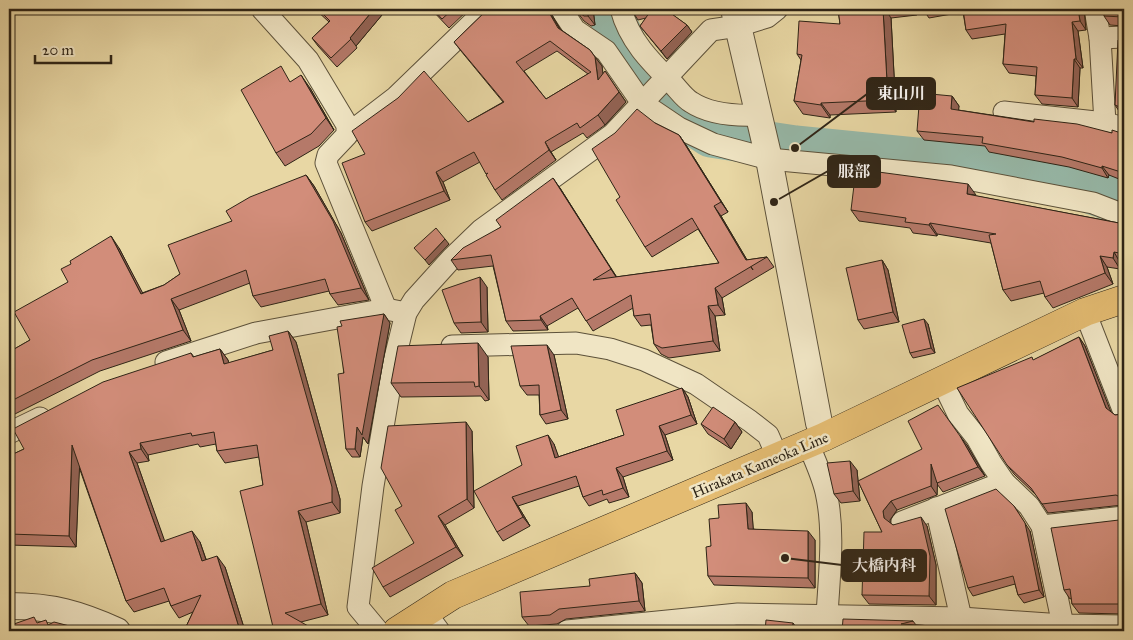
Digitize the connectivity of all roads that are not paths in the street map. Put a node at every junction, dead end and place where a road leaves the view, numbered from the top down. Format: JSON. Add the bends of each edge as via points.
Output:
{"nodes":[{"id":1,"x":262,"y":9,"type":"edge"},
{"id":2,"x":488,"y":9,"type":"edge"},
{"id":3,"x":561,"y":9,"type":"edge"},
{"id":4,"x":621,"y":9,"type":"edge"},
{"id":5,"x":777,"y":9,"type":"edge"},
{"id":6,"x":1095,"y":9,"type":"edge"},
{"id":7,"x":736,"y":17,"type":"edge"},
{"id":8,"x":1124,"y":36,"type":"edge"},
{"id":9,"x":1100,"y":38,"type":"junction"},
{"id":10,"x":665,"y":80,"type":"junction"},
{"id":11,"x":644,"y":100,"type":"junction"},
{"id":12,"x":1004,"y":112,"type":"dead end"},
{"id":13,"x":759,"y":122,"type":"junction"},
{"id":14,"x":1114,"y":126,"type":"edge"},
{"id":15,"x":348,"y":131,"type":"junction"},
{"id":16,"x":769,"y":159,"type":"junction"},
{"id":17,"x":1124,"y":215,"type":"edge"},
{"id":18,"x":1124,"y":299,"type":"edge"},
{"id":19,"x":396,"y":311,"type":"junction"},
{"id":20,"x":1085,"y":312,"type":"junction"},
{"id":21,"x":398,"y":348,"type":"junction"},
{"id":22,"x":151,"y":367,"type":"edge"},
{"id":23,"x":942,"y":381,"type":"junction"},
{"id":24,"x":56,"y":409,"type":"edge"},
{"id":25,"x":1124,"y":412,"type":"edge"},
{"id":26,"x":9,"y":433,"type":"edge"},
{"id":27,"x":816,"y":441,"type":"junction"},
{"id":28,"x":778,"y":458,"type":"junction"},
{"id":29,"x":1004,"y":482,"type":"junction"},
{"id":30,"x":936,"y":508,"type":"junction"},
{"id":31,"x":1124,"y":516,"type":"edge"},
{"id":32,"x":902,"y":522,"type":"edge"},
{"id":33,"x":1042,"y":526,"type":"junction"},
{"id":34,"x":9,"y":606,"type":"edge"},
{"id":35,"x":827,"y":616,"type":"junction"},
{"id":36,"x":961,"y":618,"type":"junction"},
{"id":37,"x":432,"y":622,"type":"edge"},
{"id":38,"x":759,"y":624,"type":"edge"},
{"id":39,"x":1063,"y":625,"type":"junction"},
{"id":40,"x":1124,"y":626,"type":"edge"},
{"id":41,"x":117,"y":631,"type":"edge"},
{"id":42,"x":378,"y":631,"type":"edge"},
{"id":43,"x":398,"y":631,"type":"edge"},
{"id":44,"x":567,"y":631,"type":"edge"}],
"edges":[{"from":1,"to":15,"type":"street","via":[[308,60]]},
{"from":2,"to":15,"type":"street","via":[[396,97]]},
{"from":3,"to":11,"type":"street","via":[[575,30],[606,51]]},
{"from":4,"to":10,"type":"street","via":[[635,42]]},
{"from":5,"to":7,"type":"street","via":[[767,17]]},
{"from":6,"to":9,"type":"street"},
{"from":7,"to":10,"type":"street","via":[[711,30]]},
{"from":7,"to":13,"type":"street"},
{"from":8,"to":9,"type":"street"},
{"from":9,"to":14,"type":"street"},
{"from":10,"to":11,"type":"street"},
{"from":10,"to":13,"type":"street","via":[[690,102],[708,110]]},
{"from":11,"to":16,"type":"street","via":[[679,128],[713,144]]},
{"from":11,"to":19,"type":"street","via":[[612,134],[481,230]]},
{"from":12,"to":14,"type":"street"},
{"from":13,"to":16,"type":"street"},
{"from":15,"to":19,"type":"street","via":[[328,155],[326,163]]},
{"from":16,"to":17,"type":"street","via":[[951,176],[1093,202]]},
{"from":16,"to":27,"type":"street","via":[[819,423]]},
{"from":18,"to":20,"type":"main road","name":"Hirakata Kameoka Line"},
{"from":19,"to":21,"type":"street"},
{"from":19,"to":22,"type":"street","via":[[256,333]]},
{"from":20,"to":23,"type":"main road","name":"Hirakata Kameoka Line"},
{"from":20,"to":25,"type":"street"},
{"from":21,"to":28,"type":"street","via":[[576,342],[610,349],[644,360],[696,384],[768,435]]},
{"from":21,"to":42,"type":"street","via":[[373,486],[358,607]]},
{"from":23,"to":27,"type":"main road","name":"Hirakata Kameoka Line"},
{"from":23,"to":29,"type":"street","via":[[958,414]]},
{"from":24,"to":26,"type":"street"},
{"from":27,"to":28,"type":"main road","name":"Hirakata Kameoka Line"},
{"from":27,"to":35,"type":"street","via":[[829,518],[831,554]]},
{"from":28,"to":37,"type":"main road","name":"Hirakata Kameoka Line","via":[[468,589]]},
{"from":29,"to":30,"type":"street"},
{"from":29,"to":33,"type":"street","via":[[1029,506]]},
{"from":30,"to":32,"type":"street"},
{"from":30,"to":36,"type":"street"},
{"from":31,"to":33,"type":"street"},
{"from":33,"to":39,"type":"street"},
{"from":34,"to":41,"type":"street","via":[[31,606],[80,615]]},
{"from":35,"to":36,"type":"street"},
{"from":35,"to":38,"type":"street"},
{"from":36,"to":39,"type":"street"},
{"from":37,"to":43,"type":"main road","name":"Hirakata Kameoka Line"},
{"from":38,"to":44,"type":"street","via":[[738,614]]},
{"from":39,"to":40,"type":"street"}]}
